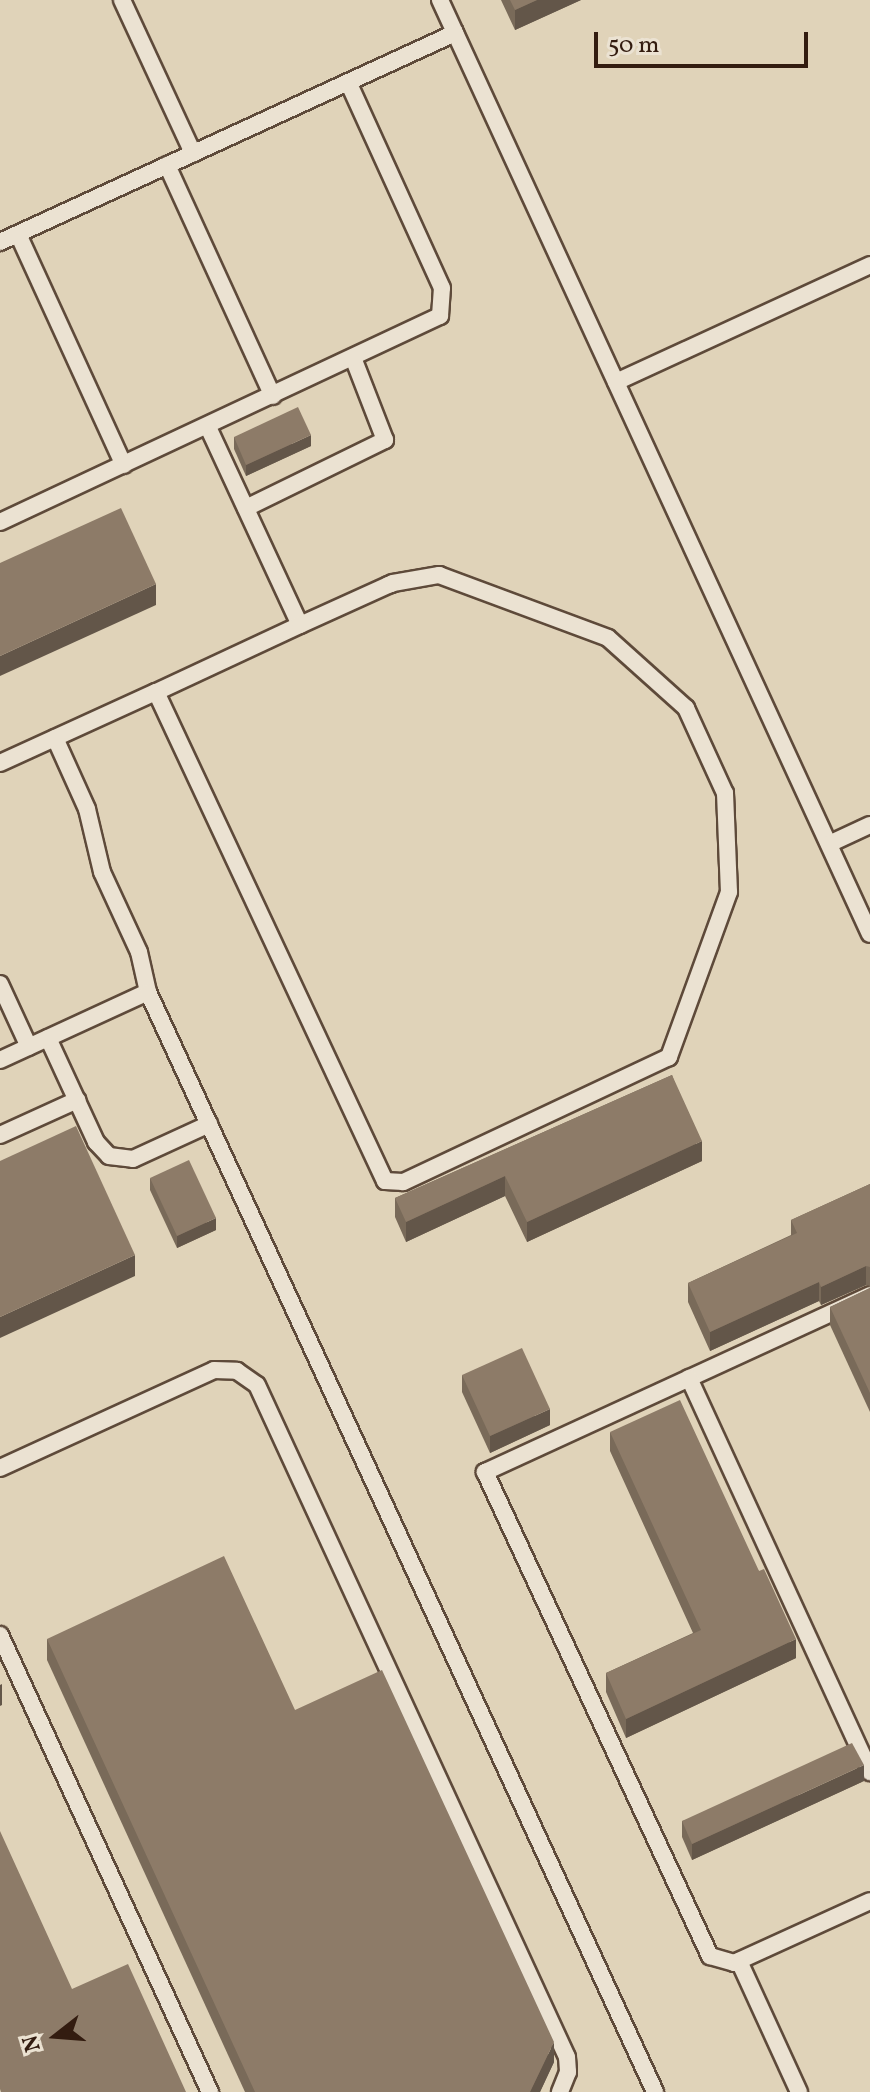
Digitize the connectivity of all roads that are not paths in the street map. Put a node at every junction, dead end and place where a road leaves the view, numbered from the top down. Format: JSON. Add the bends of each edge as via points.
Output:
{"nodes":[{"id":1,"x":122,"y":0,"type":"edge"},
{"id":2,"x":440,"y":0,"type":"edge"},
{"id":3,"x":455,"y":33,"type":"junction"},
{"id":4,"x":348,"y":82,"type":"junction"},
{"id":5,"x":193,"y":153,"type":"junction"},
{"id":6,"x":167,"y":165,"type":"junction"},
{"id":7,"x":18,"y":234,"type":"junction"},
{"id":8,"x":0,"y":242,"type":"edge"},
{"id":9,"x":870,"y":265,"type":"edge"},
{"id":10,"x":354,"y":360,"type":"junction"},
{"id":11,"x":616,"y":382,"type":"junction"},
{"id":12,"x":273,"y":396,"type":"junction"},
{"id":13,"x":208,"y":427,"type":"junction"},
{"id":14,"x":124,"y":465,"type":"junction"},
{"id":15,"x":246,"y":508,"type":"junction"},
{"id":16,"x":0,"y":522,"type":"edge"},
{"id":17,"x":300,"y":625,"type":"junction"},
{"id":18,"x":156,"y":692,"type":"junction"},
{"id":19,"x":55,"y":738,"type":"junction"},
{"id":20,"x":0,"y":763,"type":"edge"},
{"id":21,"x":870,"y":825,"type":"edge"},
{"id":22,"x":829,"y":844,"type":"junction"},
{"id":23,"x":870,"y":934,"type":"edge"},
{"id":24,"x":0,"y":984,"type":"edge"},
{"id":25,"x":148,"y":992,"type":"junction"},
{"id":26,"x":48,"y":1038,"type":"junction"},
{"id":27,"x":29,"y":1047,"type":"junction"},
{"id":28,"x":0,"y":1060,"type":"edge"},
{"id":29,"x":77,"y":1100,"type":"junction"},
{"id":30,"x":209,"y":1124,"type":"junction"},
{"id":31,"x":0,"y":1135,"type":"edge"},
{"id":32,"x":870,"y":1295,"type":"edge"},
{"id":33,"x":689,"y":1378,"type":"junction"},
{"id":34,"x":0,"y":1468,"type":"edge"},
{"id":35,"x":0,"y":1635,"type":"edge"},
{"id":36,"x":870,"y":1772,"type":"edge"},
{"id":37,"x":870,"y":1901,"type":"edge"},
{"id":38,"x":739,"y":1961,"type":"junction"},
{"id":39,"x":210,"y":2092,"type":"edge"},
{"id":40,"x":560,"y":2092,"type":"edge"},
{"id":41,"x":655,"y":2092,"type":"edge"},
{"id":42,"x":799,"y":2092,"type":"edge"}],
"edges":[{"from":1,"to":5,"type":"lane"},
{"from":2,"to":3,"type":"lane"},
{"from":3,"to":4,"type":"lane"},
{"from":3,"to":11,"type":"lane"},
{"from":4,"to":5,"type":"lane"},
{"from":4,"to":10,"type":"lane","via":[[445,300],[432,323]]},
{"from":5,"to":6,"type":"lane"},
{"from":6,"to":7,"type":"lane"},
{"from":6,"to":12,"type":"lane"},
{"from":7,"to":8,"type":"lane"},
{"from":7,"to":14,"type":"lane"},
{"from":9,"to":11,"type":"lane"},
{"from":10,"to":12,"type":"lane"},
{"from":10,"to":15,"type":"lane","via":[[385,440]]},
{"from":11,"to":22,"type":"lane"},
{"from":12,"to":13,"type":"lane"},
{"from":13,"to":14,"type":"lane"},
{"from":13,"to":15,"type":"lane"},
{"from":14,"to":16,"type":"lane"},
{"from":15,"to":17,"type":"lane"},
{"from":17,"to":18,"type":"lane"},
{"from":17,"to":18,"type":"lane","via":[[393,583],[439,575],[610,639],[686,708],[725,793],[729,892],[665,1062],[403,1182],[382,1178]]},
{"from":18,"to":19,"type":"lane"},
{"from":19,"to":20,"type":"lane"},
{"from":19,"to":25,"type":"lane","via":[[87,809],[102,872],[139,952]]},
{"from":21,"to":22,"type":"lane"},
{"from":22,"to":23,"type":"lane"},
{"from":24,"to":27,"type":"lane"},
{"from":25,"to":26,"type":"lane"},
{"from":25,"to":30,"type":"lane"},
{"from":26,"to":27,"type":"lane"},
{"from":26,"to":29,"type":"lane"},
{"from":27,"to":28,"type":"lane"},
{"from":29,"to":30,"type":"lane","via":[[99,1147],[115,1159],[133,1159]]},
{"from":29,"to":31,"type":"lane"},
{"from":30,"to":41,"type":"lane"},
{"from":32,"to":33,"type":"lane"},
{"from":33,"to":36,"type":"lane"},
{"from":33,"to":38,"type":"lane","via":[[485,1472],[704,1947],[718,1962]]},
{"from":34,"to":40,"type":"lane","via":[[214,1370],[237,1371],[257,1385],[567,2057]]},
{"from":35,"to":39,"type":"lane"},
{"from":37,"to":38,"type":"lane"},
{"from":38,"to":42,"type":"lane"}]}
